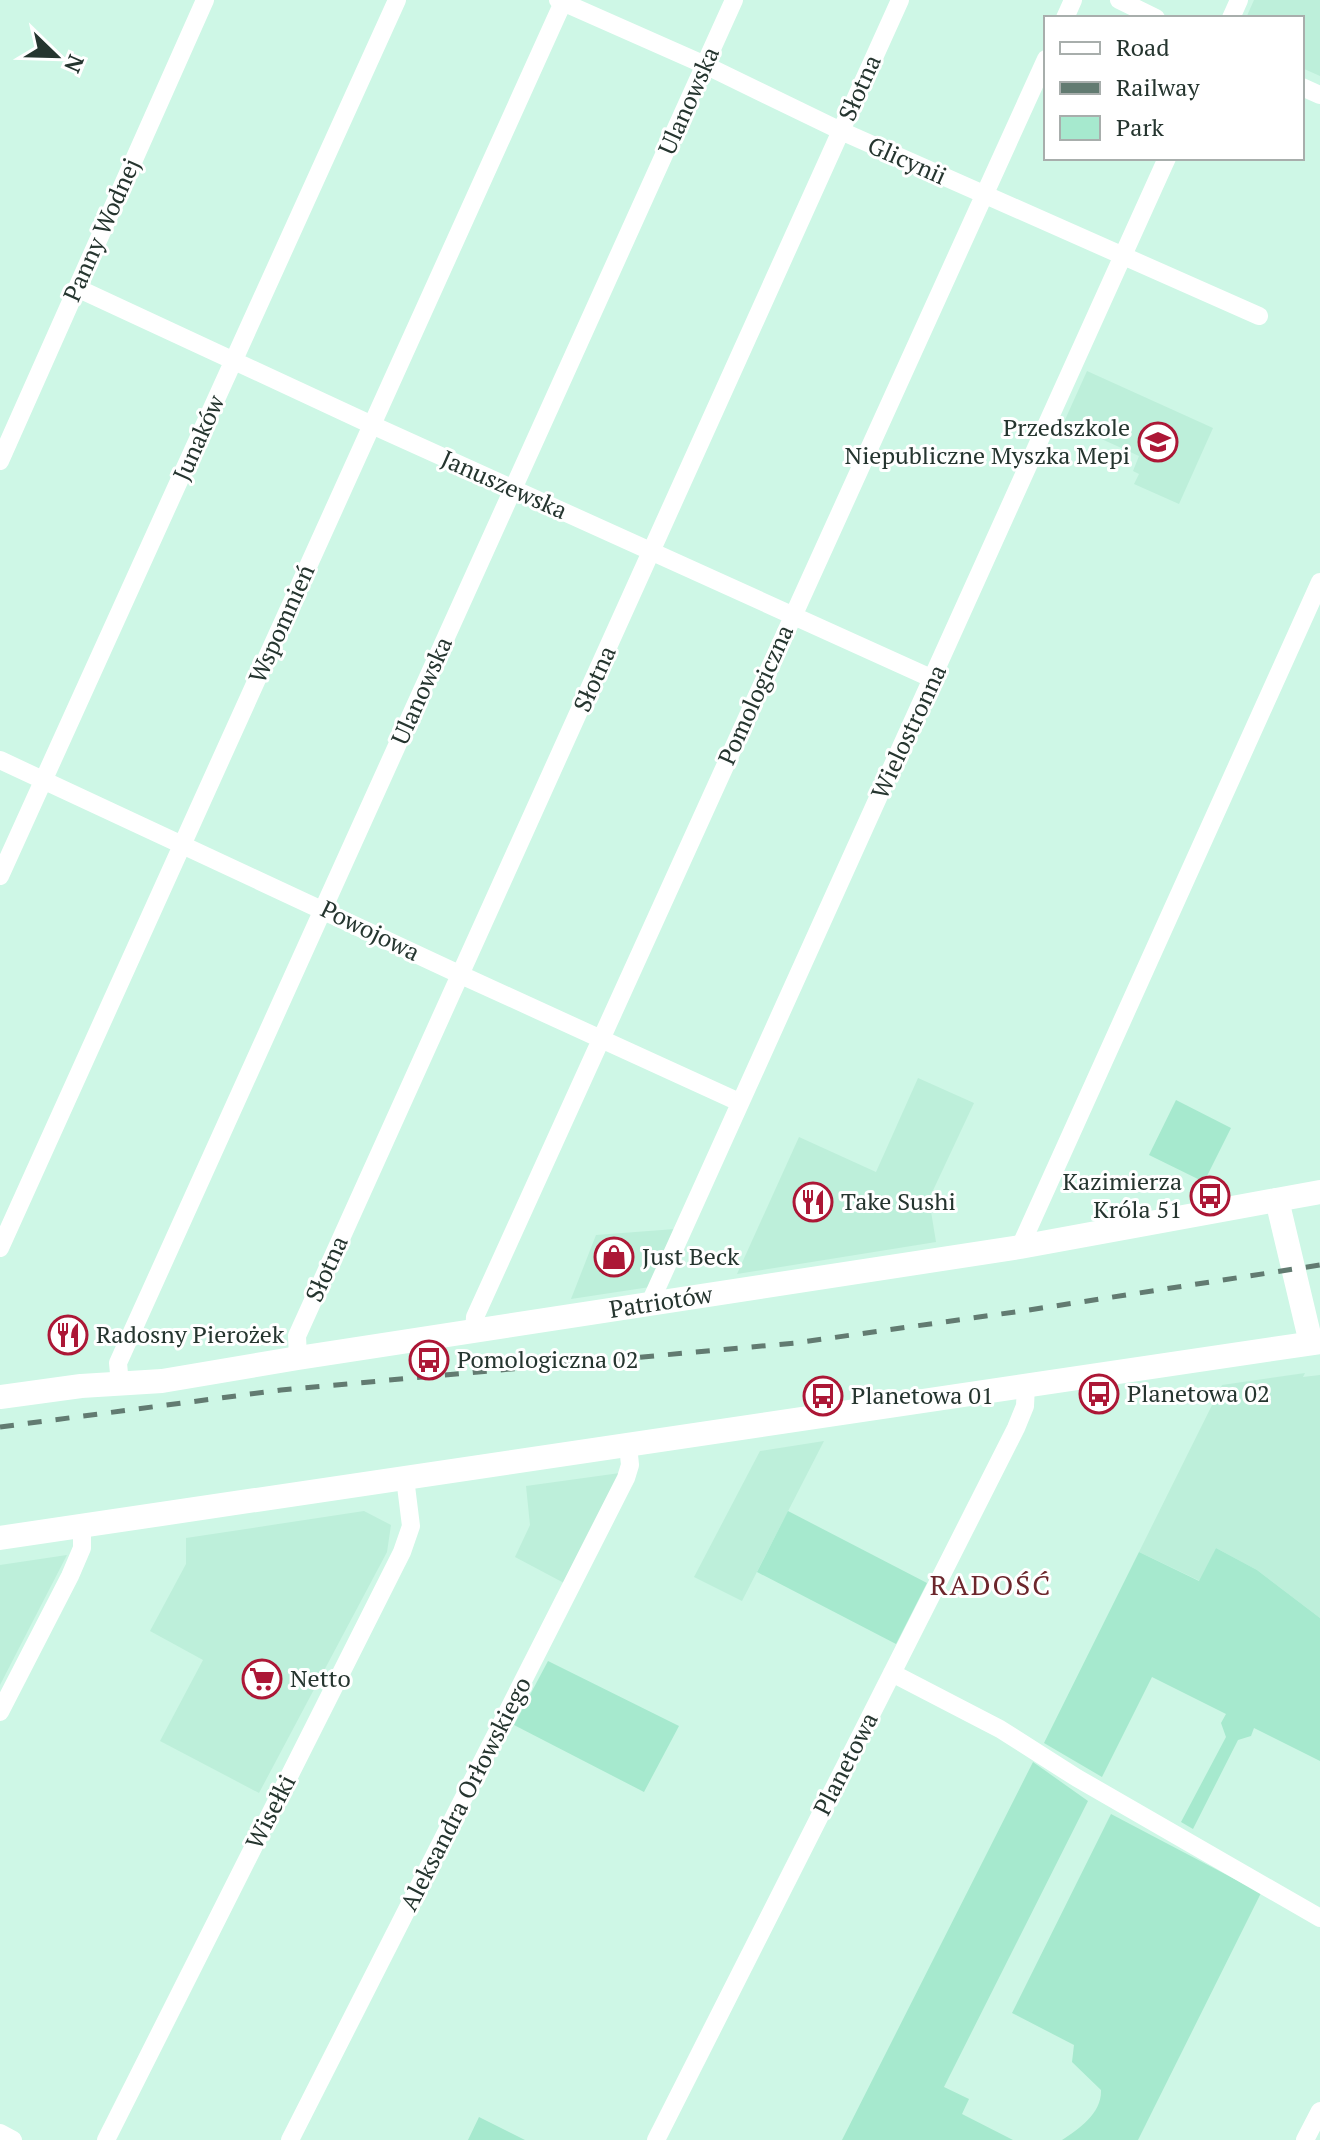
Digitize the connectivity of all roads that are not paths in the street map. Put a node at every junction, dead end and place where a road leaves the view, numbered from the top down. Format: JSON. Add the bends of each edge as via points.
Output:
{"nodes":[{"id":1,"x":205,"y":0,"type":"edge"},
{"id":2,"x":397,"y":0,"type":"edge"},
{"id":3,"x":734,"y":0,"type":"edge"},
{"id":4,"x":900,"y":0,"type":"edge"},
{"id":5,"x":1119,"y":0,"type":"edge"},
{"id":6,"x":562,"y":1,"type":"edge"},
{"id":7,"x":1152,"y":16,"type":"edge"},
{"id":8,"x":1044,"y":63,"type":"edge"},
{"id":9,"x":705,"y":65,"type":"junction"},
{"id":10,"x":841,"y":131,"type":"junction"},
{"id":11,"x":1166,"y":160,"type":"edge"},
{"id":12,"x":985,"y":195,"type":"junction"},
{"id":13,"x":1123,"y":254,"type":"junction"},
{"id":14,"x":77,"y":288,"type":"junction"},
{"id":15,"x":1259,"y":316,"type":"dead end"},
{"id":16,"x":233,"y":362,"type":"junction"},
{"id":17,"x":372,"y":425,"type":"junction"},
{"id":18,"x":0,"y":461,"type":"edge"},
{"id":19,"x":514,"y":489,"type":"junction"},
{"id":20,"x":653,"y":552,"type":"junction"},
{"id":21,"x":1320,"y":582,"type":"edge"},
{"id":22,"x":792,"y":616,"type":"junction"},
{"id":23,"x":933,"y":679,"type":"junction"},
{"id":24,"x":0,"y":760,"type":"edge"},
{"id":25,"x":43,"y":779,"type":"junction"},
{"id":26,"x":183,"y":844,"type":"junction"},
{"id":27,"x":0,"y":876,"type":"edge"},
{"id":28,"x":323,"y":909,"type":"junction"},
{"id":29,"x":461,"y":975,"type":"junction"},
{"id":30,"x":602,"y":1039,"type":"junction"},
{"id":31,"x":739,"y":1102,"type":"junction"},
{"id":32,"x":1320,"y":1192,"type":"edge"},
{"id":33,"x":1277,"y":1200,"type":"junction"},
{"id":34,"x":1020,"y":1247,"type":"junction"},
{"id":35,"x":0,"y":1248,"type":"edge"},
{"id":36,"x":649,"y":1305,"type":"junction"},
{"id":37,"x":474,"y":1332,"type":"junction"},
{"id":38,"x":1315,"y":1342,"type":"edge"},
{"id":39,"x":298,"y":1358,"type":"junction"},
{"id":40,"x":120,"y":1384,"type":"junction"},
{"id":41,"x":1026,"y":1385,"type":"junction"},
{"id":42,"x":0,"y":1397,"type":"edge"},
{"id":43,"x":628,"y":1445,"type":"junction"},
{"id":44,"x":405,"y":1478,"type":"junction"},
{"id":45,"x":82,"y":1526,"type":"junction"},
{"id":46,"x":0,"y":1538,"type":"edge"},
{"id":47,"x":892,"y":1673,"type":"junction"},
{"id":48,"x":0,"y":1712,"type":"edge"},
{"id":49,"x":1320,"y":1918,"type":"edge"},
{"id":50,"x":1320,"y":2111,"type":"edge"},
{"id":51,"x":0,"y":2133,"type":"edge"},
{"id":52,"x":13,"y":2140,"type":"edge"},
{"id":53,"x":106,"y":2140,"type":"edge"},
{"id":54,"x":290,"y":2140,"type":"edge"},
{"id":55,"x":656,"y":2140,"type":"edge"},
{"id":56,"x":1305,"y":2140,"type":"edge"}],
"edges":[{"from":1,"to":14,"type":"street","name":"Panny Wodnej"},
{"from":2,"to":16,"type":"street","name":"Junaków"},
{"from":3,"to":9,"type":"street","name":"Ulanowska"},
{"from":4,"to":10,"type":"street","name":"Słotna"},
{"from":5,"to":7,"type":"street"},
{"from":6,"to":9,"type":"street","name":"Glicynii"},
{"from":6,"to":17,"type":"street","name":"Wspomnień"},
{"from":8,"to":12,"type":"street","name":"Pomologiczna"},
{"from":9,"to":10,"type":"street","name":"Glicynii"},
{"from":9,"to":19,"type":"street","name":"Ulanowska"},
{"from":10,"to":12,"type":"street","name":"Glicynii"},
{"from":10,"to":20,"type":"street","name":"Słotna"},
{"from":11,"to":13,"type":"street","name":"Wielostronna"},
{"from":12,"to":13,"type":"street","name":"Glicynii"},
{"from":12,"to":22,"type":"street","name":"Pomologiczna"},
{"from":13,"to":15,"type":"street","name":"Glicynii"},
{"from":13,"to":23,"type":"street","name":"Wielostronna"},
{"from":14,"to":16,"type":"street","name":"Januszewska"},
{"from":14,"to":18,"type":"street","name":"Panny Wodnej"},
{"from":16,"to":17,"type":"street","name":"Januszewska"},
{"from":16,"to":25,"type":"street","name":"Junaków"},
{"from":17,"to":19,"type":"street","name":"Januszewska"},
{"from":17,"to":26,"type":"street","name":"Wspomnień"},
{"from":19,"to":20,"type":"street","name":"Januszewska"},
{"from":19,"to":28,"type":"street","name":"Ulanowska"},
{"from":20,"to":22,"type":"street","name":"Januszewska"},
{"from":20,"to":29,"type":"street","name":"Słotna"},
{"from":21,"to":34,"type":"street"},
{"from":22,"to":23,"type":"street","name":"Januszewska"},
{"from":22,"to":30,"type":"street","name":"Pomologiczna"},
{"from":23,"to":31,"type":"street","name":"Wielostronna"},
{"from":24,"to":25,"type":"street","name":"Powojowa"},
{"from":25,"to":26,"type":"street","name":"Powojowa"},
{"from":25,"to":27,"type":"street","name":"Junaków"},
{"from":26,"to":28,"type":"street","name":"Powojowa"},
{"from":26,"to":35,"type":"street","name":"Wspomnień"},
{"from":28,"to":29,"type":"street","name":"Powojowa"},
{"from":28,"to":40,"type":"street","name":"Ulanowska","via":[[118,1363]]},
{"from":29,"to":30,"type":"street","name":"Powojowa"},
{"from":29,"to":39,"type":"street","name":"Słotna","via":[[297,1336]]},
{"from":30,"to":31,"type":"street","name":"Powojowa"},
{"from":30,"to":37,"type":"street","name":"Pomologiczna","via":[[475,1317]]},
{"from":31,"to":36,"type":"street","name":"Wielostronna"},
{"from":32,"to":33,"type":"main road","name":"Patriotów"},
{"from":33,"to":34,"type":"main road","name":"Patriotów"},
{"from":33,"to":38,"type":"main road"},
{"from":34,"to":36,"type":"main road","name":"Patriotów"},
{"from":36,"to":37,"type":"main road","name":"Patriotów"},
{"from":37,"to":39,"type":"main road","name":"Patriotów"},
{"from":38,"to":41,"type":"main road"},
{"from":39,"to":40,"type":"main road","name":"Patriotów"},
{"from":40,"to":42,"type":"main road","name":"Patriotów"},
{"from":41,"to":43,"type":"main road"},
{"from":41,"to":47,"type":"street","name":"Planetowa","via":[[1016,1428]]},
{"from":43,"to":44,"type":"main road"},
{"from":43,"to":54,"type":"street","name":"Aleksandra Orłowskiego","via":[[626,1478]]},
{"from":44,"to":45,"type":"main road"},
{"from":44,"to":53,"type":"street","name":"Wisełki","via":[[408,1537]]},
{"from":45,"to":46,"type":"main road"},
{"from":45,"to":48,"type":"street","via":[[80,1555]]},
{"from":47,"to":49,"type":"street","via":[[1000,1729]]},
{"from":47,"to":55,"type":"street","name":"Planetowa"},
{"from":50,"to":56,"type":"street"},
{"from":51,"to":52,"type":"street"}]}
